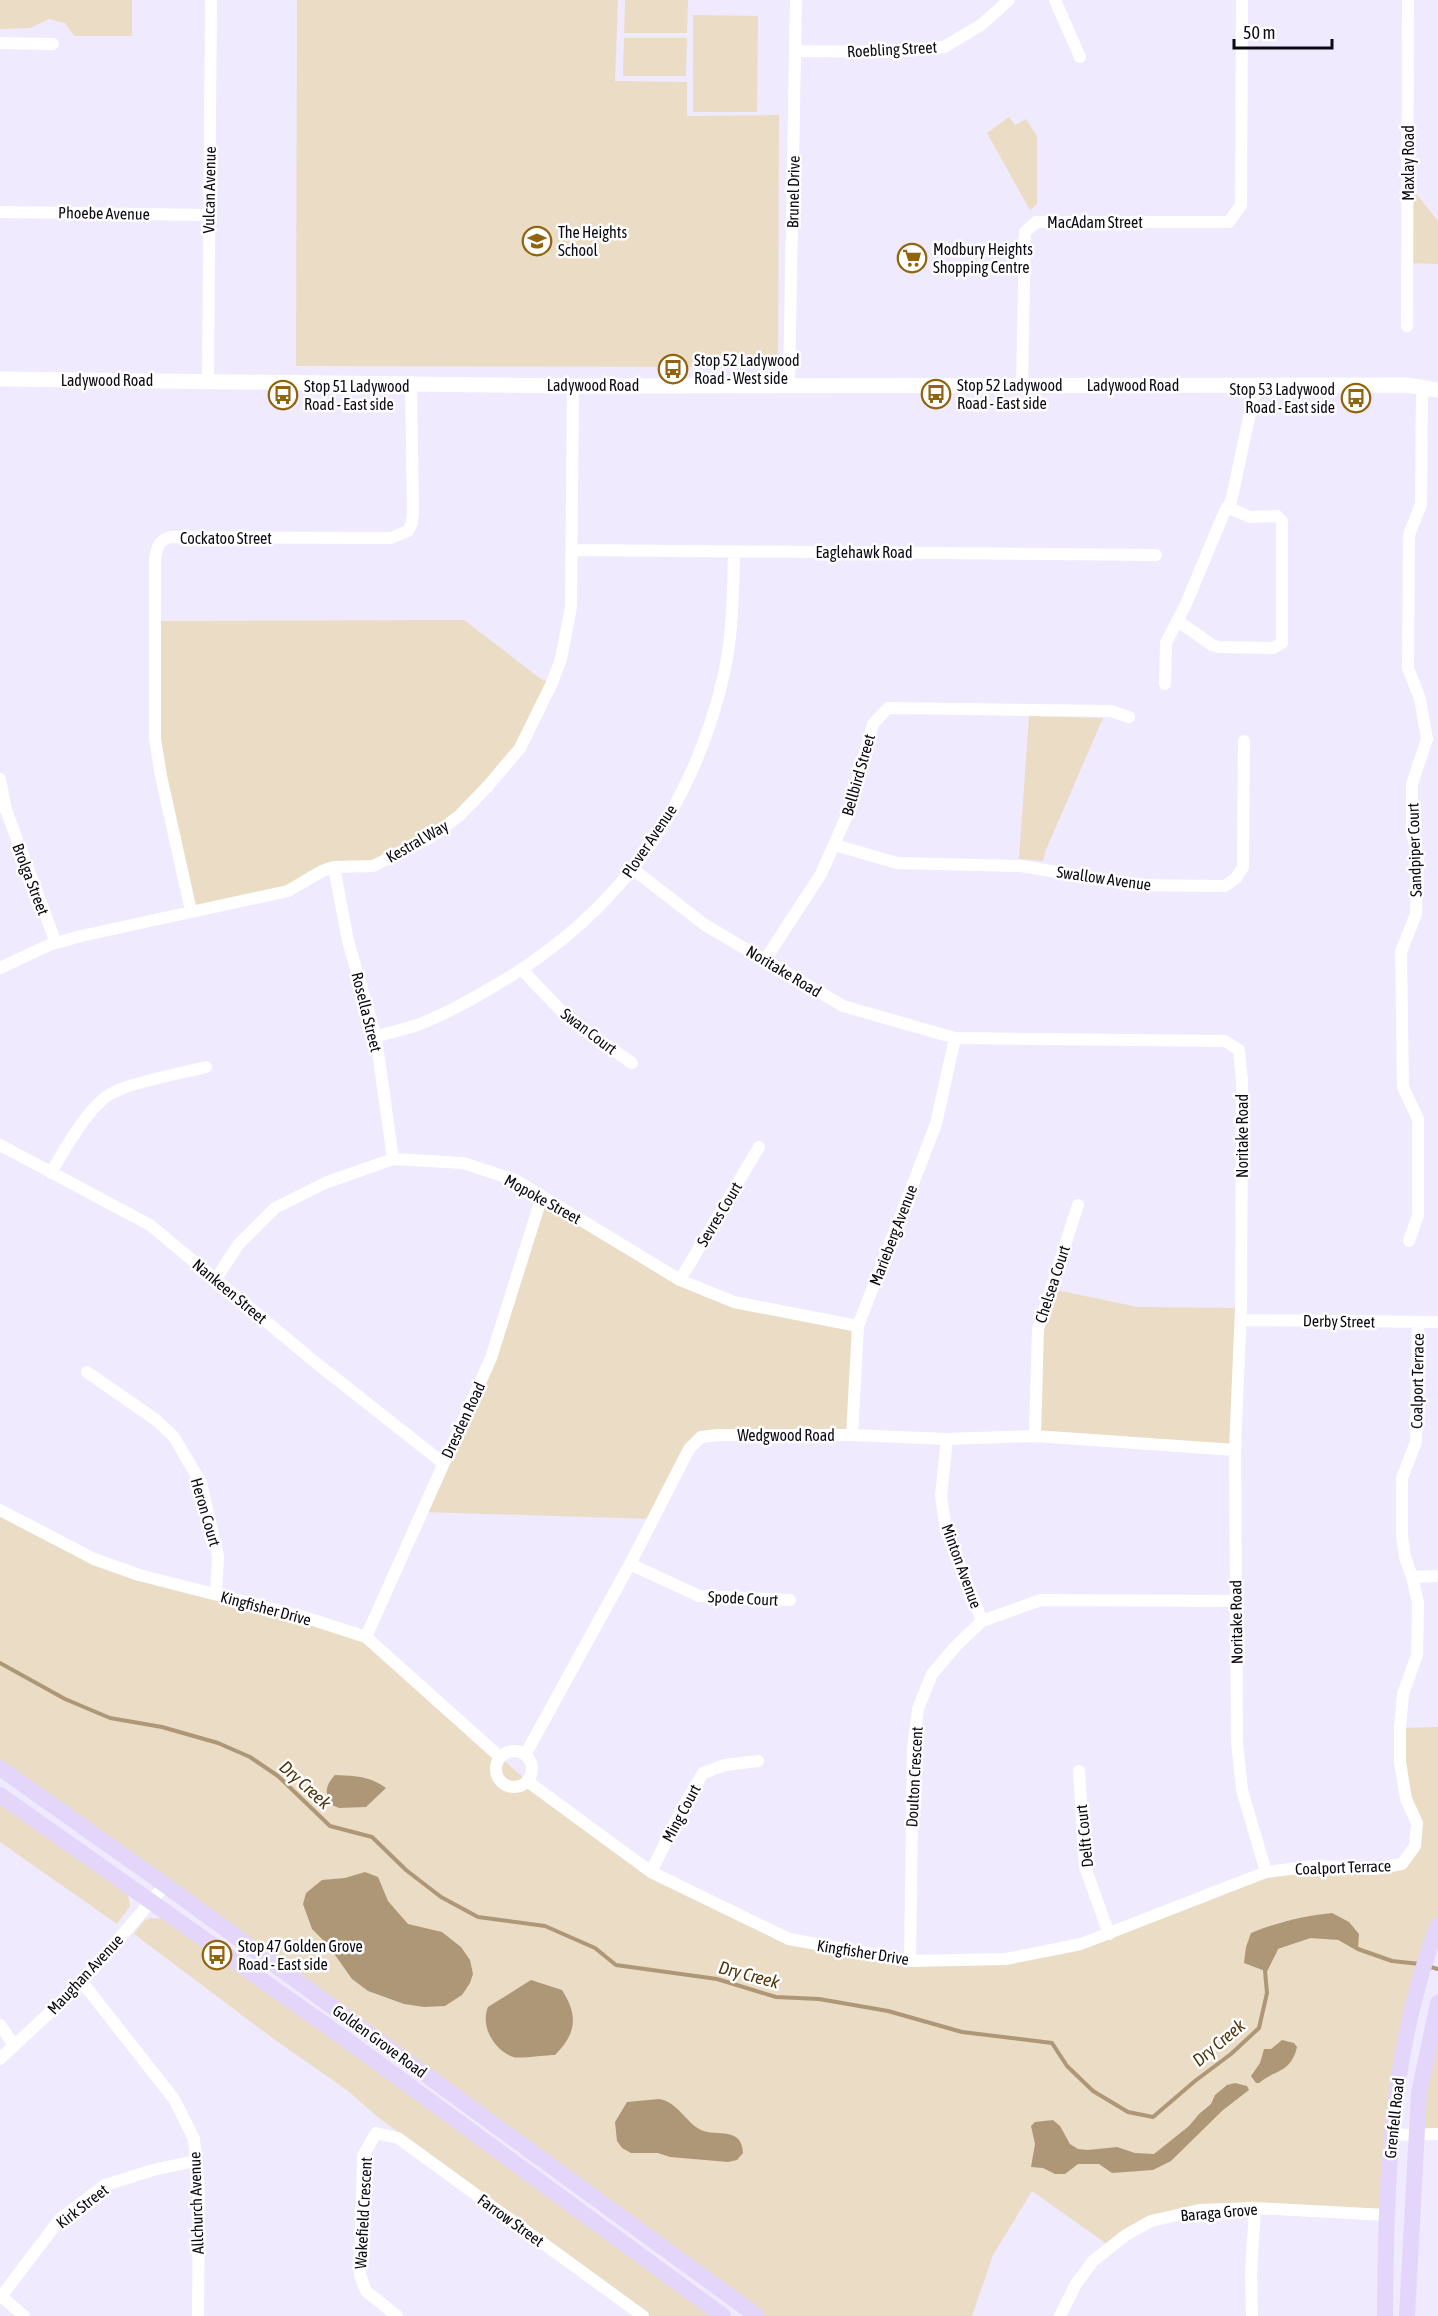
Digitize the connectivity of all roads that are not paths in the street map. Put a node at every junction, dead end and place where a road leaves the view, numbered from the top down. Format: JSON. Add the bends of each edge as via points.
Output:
{"nodes":[{"id":1,"x":211,"y":0,"type":"edge"},
{"id":2,"x":796,"y":0,"type":"edge"},
{"id":3,"x":1009,"y":0,"type":"edge"},
{"id":4,"x":1055,"y":0,"type":"edge"},
{"id":5,"x":1242,"y":0,"type":"edge"},
{"id":6,"x":1408,"y":0,"type":"edge"},
{"id":7,"x":0,"y":43,"type":"edge"},
{"id":8,"x":53,"y":44,"type":"dead end"},
{"id":9,"x":795,"y":51,"type":"junction"},
{"id":10,"x":1080,"y":57,"type":"dead end"},
{"id":11,"x":0,"y":212,"type":"edge"},
{"id":12,"x":208,"y":215,"type":"junction"},
{"id":13,"x":1407,"y":326,"type":"dead end"},
{"id":14,"x":0,"y":379,"type":"edge"},
{"id":15,"x":208,"y":380,"type":"junction"},
{"id":16,"x":411,"y":382,"type":"junction"},
{"id":17,"x":789,"y":384,"type":"junction"},
{"id":18,"x":1022,"y":385,"type":"junction"},
{"id":19,"x":1256,"y":385,"type":"junction"},
{"id":20,"x":573,"y":386,"type":"junction"},
{"id":21,"x":1422,"y":387,"type":"junction"},
{"id":22,"x":1438,"y":390,"type":"edge"},
{"id":23,"x":1227,"y":507,"type":"junction"},
{"id":24,"x":573,"y":550,"type":"junction"},
{"id":25,"x":734,"y":552,"type":"junction"},
{"id":26,"x":1156,"y":555,"type":"dead end"},
{"id":27,"x":1178,"y":621,"type":"junction"},
{"id":28,"x":1165,"y":684,"type":"dead end"},
{"id":29,"x":1128,"y":717,"type":"dead end"},
{"id":30,"x":1433,"y":739,"type":"edge"},
{"id":31,"x":1244,"y":741,"type":"dead end"},
{"id":32,"x":0,"y":779,"type":"edge"},
{"id":33,"x":3,"y":811,"type":"edge"},
{"id":34,"x":835,"y":845,"type":"junction"},
{"id":35,"x":334,"y":867,"type":"junction"},
{"id":36,"x":634,"y":870,"type":"junction"},
{"id":37,"x":191,"y":911,"type":"junction"},
{"id":38,"x":56,"y":943,"type":"junction"},
{"id":39,"x":765,"y":960,"type":"junction"},
{"id":40,"x":0,"y":968,"type":"edge"},
{"id":41,"x":522,"y":970,"type":"junction"},
{"id":42,"x":376,"y":1037,"type":"junction"},
{"id":43,"x":955,"y":1038,"type":"junction"},
{"id":44,"x":632,"y":1063,"type":"dead end"},
{"id":45,"x":206,"y":1067,"type":"dead end"},
{"id":46,"x":0,"y":1145,"type":"edge"},
{"id":47,"x":759,"y":1147,"type":"dead end"},
{"id":48,"x":393,"y":1159,"type":"junction"},
{"id":49,"x":51,"y":1173,"type":"junction"},
{"id":50,"x":542,"y":1196,"type":"junction"},
{"id":51,"x":1078,"y":1205,"type":"dead end"},
{"id":52,"x":1409,"y":1241,"type":"dead end"},
{"id":53,"x":216,"y":1279,"type":"junction"},
{"id":54,"x":680,"y":1280,"type":"junction"},
{"id":55,"x":1241,"y":1320,"type":"junction"},
{"id":56,"x":1418,"y":1322,"type":"junction"},
{"id":57,"x":1438,"y":1322,"type":"edge"},
{"id":58,"x":858,"y":1326,"type":"junction"},
{"id":59,"x":87,"y":1372,"type":"dead end"},
{"id":60,"x":852,"y":1435,"type":"junction"},
{"id":61,"x":1035,"y":1436,"type":"junction"},
{"id":62,"x":947,"y":1439,"type":"junction"},
{"id":63,"x":1235,"y":1450,"type":"junction"},
{"id":64,"x":443,"y":1463,"type":"junction"},
{"id":65,"x":0,"y":1510,"type":"edge"},
{"id":66,"x":630,"y":1564,"type":"junction"},
{"id":67,"x":1438,"y":1576,"type":"edge"},
{"id":68,"x":1412,"y":1577,"type":"junction"},
{"id":69,"x":216,"y":1594,"type":"junction"},
{"id":70,"x":790,"y":1600,"type":"dead end"},
{"id":71,"x":1235,"y":1601,"type":"junction"},
{"id":72,"x":982,"y":1621,"type":"junction"},
{"id":73,"x":366,"y":1636,"type":"junction"},
{"id":74,"x":525,"y":1755,"type":"junction"},
{"id":75,"x":500,"y":1758,"type":"junction"},
{"id":76,"x":758,"y":1761,"type":"dead end"},
{"id":77,"x":0,"y":1768,"type":"edge"},
{"id":78,"x":1079,"y":1771,"type":"dead end"},
{"id":79,"x":527,"y":1781,"type":"junction"},
{"id":80,"x":0,"y":1795,"type":"edge"},
{"id":81,"x":651,"y":1872,"type":"junction"},
{"id":82,"x":1266,"y":1872,"type":"junction"},
{"id":83,"x":165,"y":1885,"type":"junction"},
{"id":84,"x":151,"y":1904,"type":"junction"},
{"id":85,"x":1438,"y":1925,"type":"edge"},
{"id":86,"x":1109,"y":1934,"type":"junction"},
{"id":87,"x":910,"y":1961,"type":"junction"},
{"id":88,"x":82,"y":1982,"type":"junction"},
{"id":89,"x":1438,"y":2003,"type":"edge"},
{"id":90,"x":0,"y":2025,"type":"edge"},
{"id":91,"x":14,"y":2045,"type":"junction"},
{"id":92,"x":0,"y":2059,"type":"edge"},
{"id":93,"x":376,"y":2133,"type":"joint"},
{"id":94,"x":1438,"y":2134,"type":"edge"},
{"id":95,"x":1391,"y":2135,"type":"junction"},
{"id":96,"x":1415,"y":2135,"type":"junction"},
{"id":97,"x":195,"y":2161,"type":"junction"},
{"id":98,"x":1255,"y":2208,"type":"junction"},
{"id":99,"x":1386,"y":2216,"type":"junction"},
{"id":100,"x":1,"y":2297,"type":"edge"},
{"id":101,"x":24,"y":2316,"type":"edge"},
{"id":102,"x":198,"y":2316,"type":"edge"},
{"id":103,"x":397,"y":2316,"type":"edge"},
{"id":104,"x":643,"y":2316,"type":"edge"},
{"id":105,"x":723,"y":2316,"type":"edge"},
{"id":106,"x":757,"y":2316,"type":"edge"},
{"id":107,"x":1060,"y":2316,"type":"edge"},
{"id":108,"x":1252,"y":2316,"type":"edge"},
{"id":109,"x":1385,"y":2316,"type":"edge"},
{"id":110,"x":1407,"y":2316,"type":"edge"}],
"edges":[{"from":1,"to":12,"type":"street","name":"Vulcan Avenue"},
{"from":2,"to":9,"type":"street","name":"Brunel Drive"},
{"from":3,"to":9,"type":"street","name":"Roebling Street","via":[[981,25],[944,47],[896,52]]},
{"from":4,"to":10,"type":"street"},
{"from":5,"to":18,"type":"street","name":"MacAdam Street","via":[[1241,205],[1229,222],[1036,222],[1025,232]]},
{"from":6,"to":13,"type":"street","name":"Maxlay Road"},
{"from":7,"to":8,"type":"street"},
{"from":9,"to":17,"type":"street","name":"Brunel Drive"},
{"from":11,"to":12,"type":"street","name":"Phoebe Avenue"},
{"from":12,"to":15,"type":"street","name":"Vulcan Avenue"},
{"from":14,"to":15,"type":"street","name":"Ladywood Road"},
{"from":15,"to":16,"type":"street","name":"Ladywood Road"},
{"from":16,"to":20,"type":"street","name":"Ladywood Road"},
{"from":16,"to":37,"type":"street","name":"Cockatoo Street","via":[[413,511],[412,524],[401,536],[171,537],[157,546],[155,739]]},
{"from":17,"to":18,"type":"street","name":"Ladywood Road"},
{"from":17,"to":20,"type":"street","name":"Ladywood Road"},
{"from":18,"to":19,"type":"street","name":"Ladywood Road"},
{"from":19,"to":21,"type":"street","name":"Ladywood Road"},
{"from":19,"to":23,"type":"street","via":[[1233,497]]},
{"from":20,"to":24,"type":"street","name":"Kestral Way"},
{"from":21,"to":22,"type":"street","name":"Ladywood Road"},
{"from":21,"to":30,"type":"street","name":"Sandpiper Court","via":[[1421,504],[1409,535],[1408,668]]},
{"from":23,"to":27,"type":"street"},
{"from":23,"to":27,"type":"street","via":[[1250,516],[1277,516],[1282,521],[1282,643],[1273,648],[1219,647]]},
{"from":24,"to":25,"type":"street","name":"Eaglehawk Road"},
{"from":24,"to":35,"type":"street","name":"Kestral Way","via":[[571,607],[561,659],[520,748],[460,815],[431,837],[373,866]]},
{"from":25,"to":26,"type":"street","name":"Eaglehawk Road"},
{"from":25,"to":36,"type":"street","name":"Plover Avenue","via":[[732,629],[712,717],[694,767],[669,816]]},
{"from":27,"to":28,"type":"street","via":[[1166,643]]},
{"from":29,"to":34,"type":"street","name":"Bellbird Street","via":[[1111,711],[888,708],[873,724]]},
{"from":30,"to":52,"type":"street","name":"Sandpiper Court","via":[[1412,784],[1412,833],[1418,858],[1416,914],[1401,952],[1403,1087],[1418,1119],[1418,1215]]},
{"from":31,"to":34,"type":"street","name":"Swallow Avenue","via":[[1243,867],[1225,886],[1133,885],[1021,866],[897,863]]},
{"from":32,"to":33,"type":"street","name":"Brolga Street"},
{"from":33,"to":38,"type":"street","name":"Brolga Street"},
{"from":34,"to":39,"type":"street","name":"Bellbird Street","via":[[821,874]]},
{"from":35,"to":37,"type":"street","name":"Kestral Way","via":[[288,891]]},
{"from":35,"to":42,"type":"street","name":"Rosella Street","via":[[348,941]]},
{"from":36,"to":39,"type":"street","name":"Noritake Road","via":[[705,925]]},
{"from":36,"to":41,"type":"street","name":"Plover Avenue","via":[[576,929]]},
{"from":37,"to":38,"type":"street","name":"Kestral Way"},
{"from":38,"to":40,"type":"street","name":"Kestral Way"},
{"from":39,"to":43,"type":"street","name":"Noritake Road","via":[[843,1006]]},
{"from":41,"to":42,"type":"street","name":"Plover Avenue","via":[[421,1024]]},
{"from":41,"to":44,"type":"street","name":"Swan Court","via":[[570,1020]]},
{"from":42,"to":48,"type":"street","name":"Rosella Street"},
{"from":43,"to":55,"type":"street","name":"Noritake Road","via":[[1225,1041],[1239,1050]]},
{"from":43,"to":58,"type":"street","name":"Marieberg Avenue","via":[[936,1124]]},
{"from":45,"to":49,"type":"street","via":[[115,1091],[71,1138]]},
{"from":46,"to":49,"type":"street","name":"Nankeen Street"},
{"from":47,"to":54,"type":"street","name":"Sevres Court"},
{"from":48,"to":50,"type":"street","name":"Mopoke Street","via":[[463,1163],[515,1180]]},
{"from":48,"to":53,"type":"street","name":"Mopoke Street","via":[[325,1183],[275,1208],[238,1245]]},
{"from":49,"to":53,"type":"street","name":"Nankeen Street","via":[[150,1225]]},
{"from":50,"to":54,"type":"street","name":"Mopoke Street"},
{"from":50,"to":64,"type":"street","name":"Dresden Road","via":[[491,1358]]},
{"from":51,"to":61,"type":"street","name":"Chelsea Court","via":[[1038,1329]]},
{"from":53,"to":64,"type":"street","name":"Nankeen Street"},
{"from":54,"to":58,"type":"street","name":"Mopoke Street","via":[[734,1302]]},
{"from":55,"to":56,"type":"street","name":"Derby Street"},
{"from":55,"to":63,"type":"street","name":"Noritake Road"},
{"from":56,"to":57,"type":"street","name":"Derby Street"},
{"from":56,"to":68,"type":"street","name":"Coalport Terrace","via":[[1416,1442],[1402,1478],[1402,1536]]},
{"from":58,"to":60,"type":"street","name":"Marieberg Avenue"},
{"from":59,"to":69,"type":"street","name":"Heron Court","via":[[156,1420],[180,1446],[201,1483],[218,1556]]},
{"from":60,"to":62,"type":"street","name":"Wedgwood Road"},
{"from":60,"to":66,"type":"street","name":"Wedgwood Road","via":[[701,1437],[689,1449]]},
{"from":61,"to":62,"type":"street","name":"Wedgwood Road"},
{"from":61,"to":63,"type":"street","name":"Wedgwood Road"},
{"from":62,"to":72,"type":"street","name":"Minton Avenue","via":[[941,1496],[946,1531]]},
{"from":63,"to":71,"type":"street","name":"Noritake Road"},
{"from":64,"to":73,"type":"street","name":"Dresden Road"},
{"from":65,"to":69,"type":"street","name":"Kingfisher Drive","via":[[94,1559]]},
{"from":66,"to":70,"type":"street","name":"Spode Court","via":[[699,1596]]},
{"from":66,"to":74,"type":"street","name":"Wedgwood Road"},
{"from":67,"to":68,"type":"street"},
{"from":68,"to":82,"type":"street","name":"Coalport Terrace","via":[[1418,1602],[1417,1655],[1403,1694],[1400,1762],[1406,1799],[1417,1823],[1415,1846],[1402,1864],[1374,1869],[1314,1866]]},
{"from":69,"to":73,"type":"street","name":"Kingfisher Drive"},
{"from":71,"to":72,"type":"street","name":"Doulton Crescent","via":[[1041,1600]]},
{"from":71,"to":82,"type":"street","name":"Noritake Road","via":[[1237,1742],[1242,1790]]},
{"from":72,"to":87,"type":"street","name":"Doulton Crescent","via":[[932,1674],[918,1709],[913,1749]]},
{"from":73,"to":75,"type":"street","name":"Kingfisher Drive"},
{"from":74,"to":75,"type":"street","via":[[515,1751]]},
{"from":74,"to":79,"type":"street","via":[[531,1764]]},
{"from":75,"to":79,"type":"street","via":[[497,1775],[505,1784],[517,1786]]},
{"from":76,"to":81,"type":"street","name":"Ming Court","via":[[725,1765],[703,1773]]},
{"from":77,"to":83,"type":"main road","name":"Golden Grove Road"},
{"from":78,"to":86,"type":"street","name":"Delft Court","via":[[1085,1867]]},
{"from":79,"to":81,"type":"street","name":"Kingfisher Drive"},
{"from":80,"to":84,"type":"main road","name":"Golden Grove Road"},
{"from":81,"to":87,"type":"street","name":"Kingfisher Drive","via":[[789,1939]]},
{"from":82,"to":86,"type":"street","name":"Kingfisher Drive"},
{"from":83,"to":84,"type":"street","name":"Maughan Avenue"},
{"from":83,"to":106,"type":"main road","name":"Golden Grove Road"},
{"from":84,"to":88,"type":"street","name":"Maughan Avenue"},
{"from":84,"to":105,"type":"main road","name":"Golden Grove Road","via":[[351,2043]]},
{"from":85,"to":95,"type":"main road","name":"Grenfell Road","via":[[1403,2043]]},
{"from":86,"to":87,"type":"street","name":"Kingfisher Drive","via":[[1081,1944],[1006,1959]]},
{"from":88,"to":91,"type":"street","name":"Maughan Avenue"},
{"from":88,"to":97,"type":"street","name":"Allchurch Avenue","via":[[174,2099],[194,2139]]},
{"from":89,"to":96,"type":"main road","name":"Grenfell Road","via":[[1424,2064]]},
{"from":90,"to":91,"type":"street"},
{"from":91,"to":92,"type":"street","name":"Maughan Avenue"},
{"from":93,"to":103,"type":"street","name":"Wakefield Crescent","via":[[363,2156],[360,2275],[366,2292]]},
{"from":93,"to":104,"type":"street","name":"Farrow Street","via":[[398,2138]]},
{"from":94,"to":96,"type":"street"},
{"from":95,"to":96,"type":"street"},
{"from":95,"to":99,"type":"main road","name":"Grenfell Road"},
{"from":96,"to":110,"type":"main road","name":"Grenfell Road"},
{"from":97,"to":100,"type":"street","name":"Kirk Street","via":[[105,2184],[60,2219]]},
{"from":97,"to":102,"type":"street","name":"Allchurch Avenue","via":[[199,2193]]},
{"from":98,"to":99,"type":"street","name":"Baraga Grove"},
{"from":98,"to":107,"type":"street","name":"Baraga Grove","via":[[1199,2210],[1151,2221],[1093,2261]]},
{"from":98,"to":108,"type":"street"},
{"from":99,"to":109,"type":"main road","name":"Grenfell Road"},
{"from":100,"to":101,"type":"street"}]}
